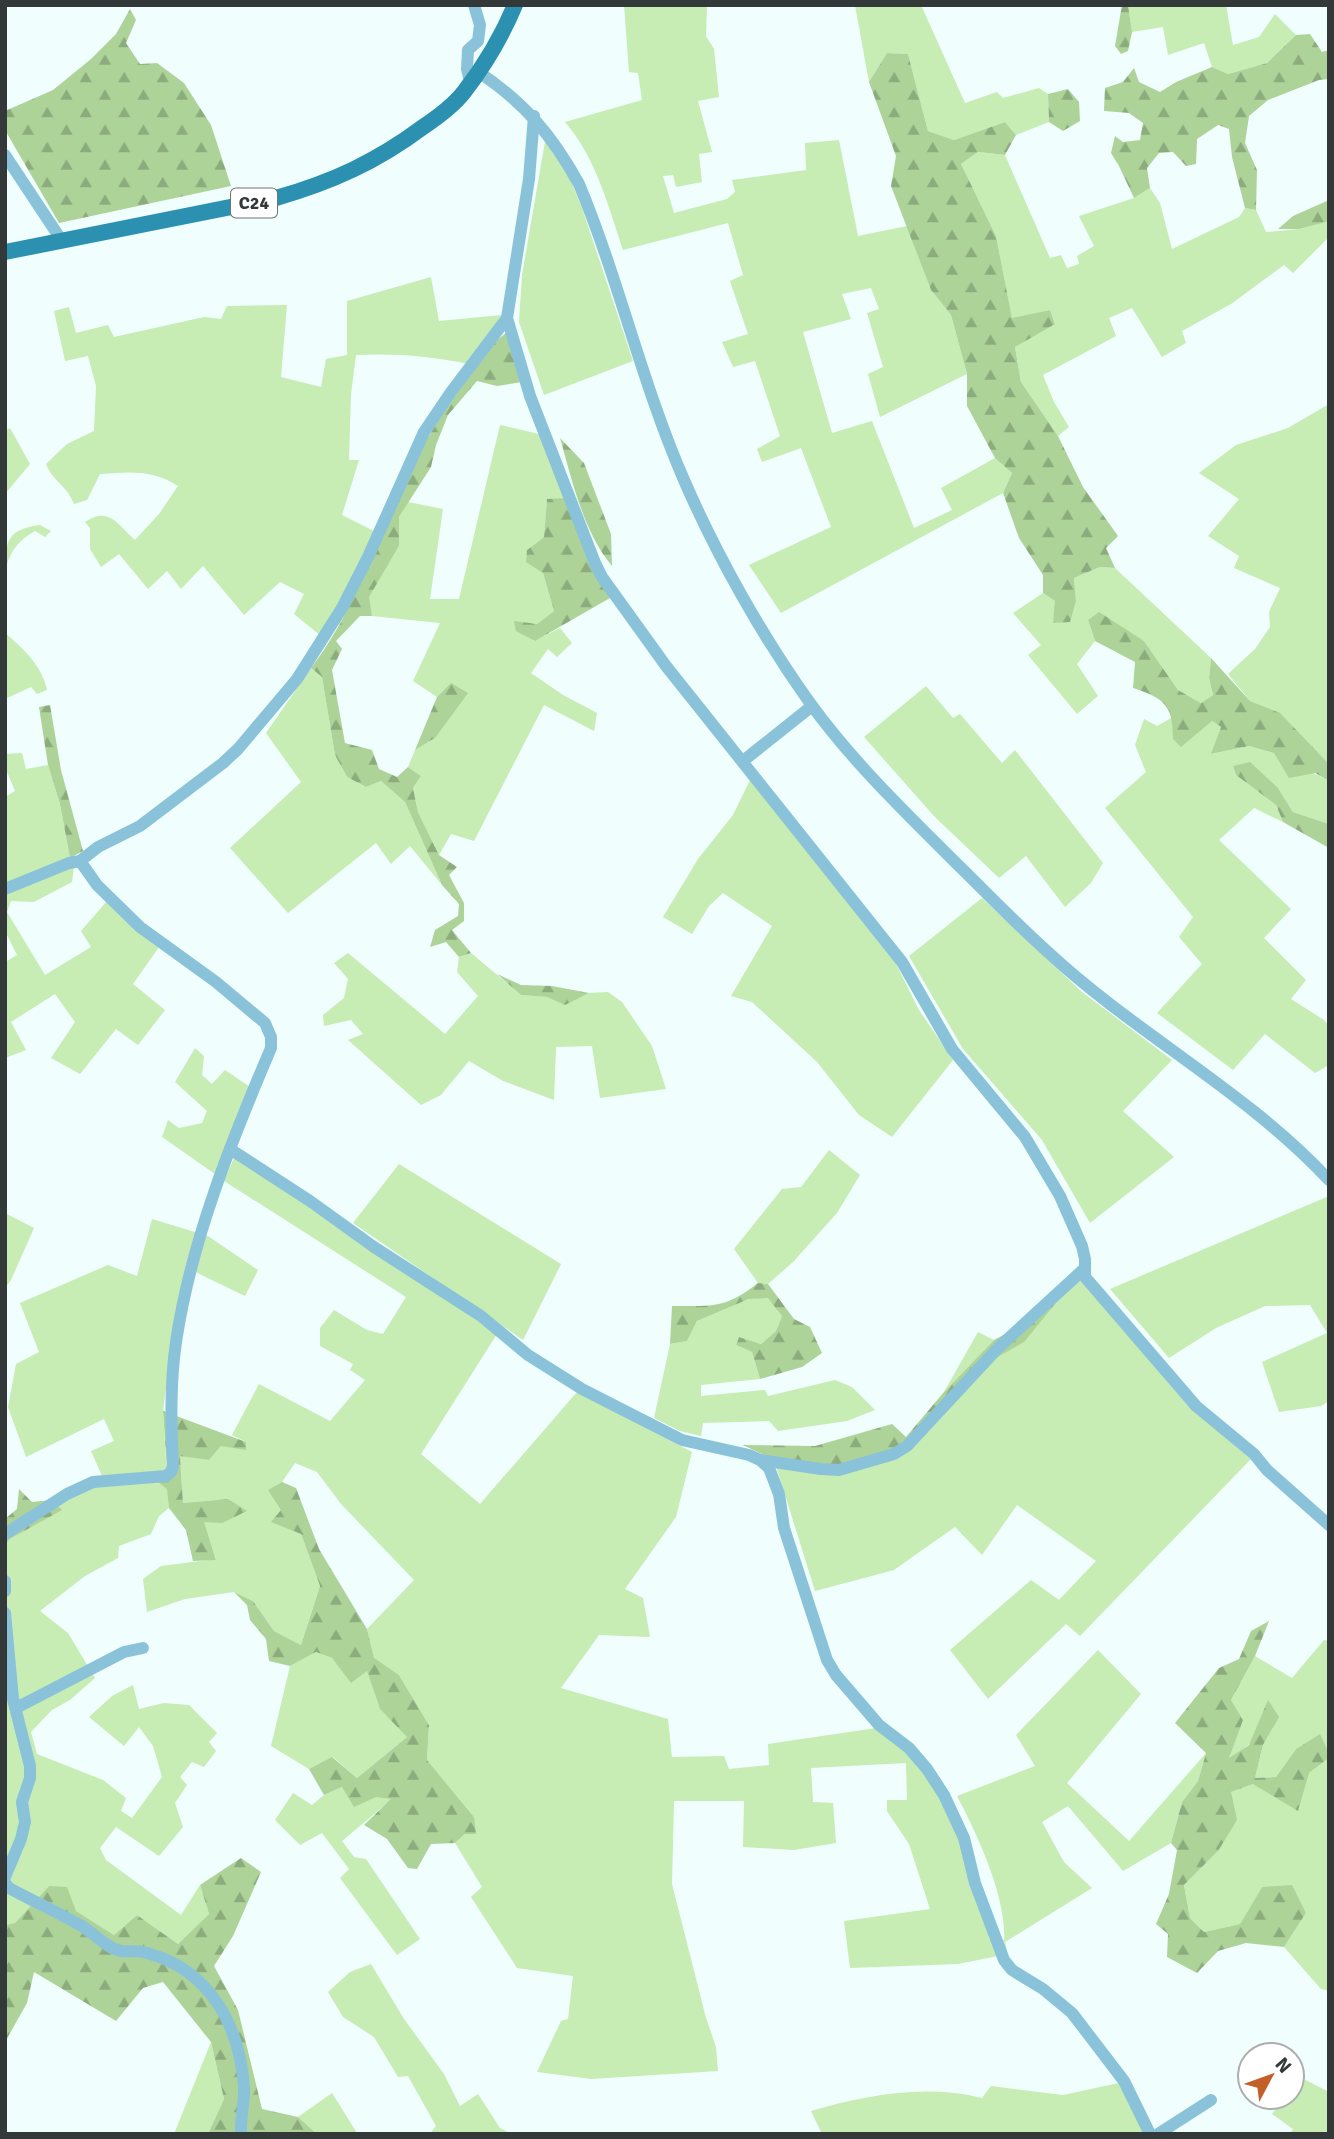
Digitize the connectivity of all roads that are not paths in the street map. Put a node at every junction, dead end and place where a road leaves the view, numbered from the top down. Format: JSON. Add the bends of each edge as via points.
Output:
{"nodes":[{"id":1,"x":474,"y":5,"type":"edge"},
{"id":2,"x":515,"y":5,"type":"edge"},
{"id":3,"x":474,"y":77,"type":"junction"},
{"id":4,"x":534,"y":116,"type":"junction"},
{"id":5,"x":5,"y":155,"type":"edge"},
{"id":6,"x":62,"y":241,"type":"junction"},
{"id":7,"x":5,"y":252,"type":"edge"},
{"id":8,"x":507,"y":318,"type":"junction"},
{"id":9,"x":812,"y":705,"type":"junction"},
{"id":10,"x":743,"y":761,"type":"junction"},
{"id":11,"x":80,"y":861,"type":"junction"},
{"id":12,"x":5,"y":889,"type":"edge"},
{"id":13,"x":230,"y":1149,"type":"junction"},
{"id":14,"x":1329,"y":1180,"type":"edge"},
{"id":15,"x":1084,"y":1269,"type":"junction"},
{"id":16,"x":760,"y":1460,"type":"junction"},
{"id":17,"x":1329,"y":1525,"type":"edge"},
{"id":18,"x":5,"y":1534,"type":"edge"},
{"id":19,"x":5,"y":1581,"type":"edge"},
{"id":20,"x":5,"y":1591,"type":"edge"},
{"id":21,"x":5,"y":1613,"type":"edge"},
{"id":22,"x":143,"y":1648,"type":"dead end"},
{"id":23,"x":16,"y":1708,"type":"junction"},
{"id":24,"x":5,"y":1877,"type":"edge"},
{"id":25,"x":5,"y":1883,"type":"edge"},
{"id":26,"x":1211,"y":2100,"type":"dead end"},
{"id":27,"x":241,"y":2134,"type":"edge"},
{"id":28,"x":1150,"y":2134,"type":"edge"},
{"id":29,"x":1158,"y":2134,"type":"edge"}],
"edges":[{"from":1,"to":3,"type":"street","via":[[480,25],[478,41],[468,50],[467,69]]},
{"from":2,"to":3,"type":"main road","number":"C24"},
{"from":3,"to":4,"type":"street","via":[[501,86]]},
{"from":3,"to":6,"type":"main road","number":"C24","via":[[446,111],[388,153],[316,187]]},
{"from":4,"to":8,"type":"street"},
{"from":4,"to":9,"type":"street","via":[[561,152],[591,213],[683,479],[744,597]]},
{"from":5,"to":6,"type":"street"},
{"from":6,"to":7,"type":"main road","number":"C24"},
{"from":8,"to":10,"type":"street","via":[[530,396],[602,577]]},
{"from":8,"to":11,"type":"street","via":[[424,432],[342,608],[297,679],[223,763],[154,817]]},
{"from":9,"to":10,"type":"street"},
{"from":9,"to":14,"type":"street","via":[[860,766],[1048,953],[1100,999],[1254,1111]]},
{"from":10,"to":15,"type":"street","via":[[902,962],[952,1049],[1025,1138],[1060,1196],[1082,1246]]},
{"from":11,"to":12,"type":"street"},
{"from":11,"to":13,"type":"street","via":[[97,885],[140,927],[265,1023],[271,1048]]},
{"from":13,"to":16,"type":"street","via":[[582,1389],[682,1440]]},
{"from":13,"to":18,"type":"street","via":[[201,1236],[178,1332],[170,1419],[171,1472],[93,1482]]},
{"from":15,"to":16,"type":"street","via":[[894,1454],[839,1470]]},
{"from":15,"to":17,"type":"street","via":[[1084,1277],[1196,1406]]},
{"from":16,"to":28,"type":"street","via":[[771,1472],[779,1494],[784,1528],[827,1660],[879,1725],[909,1748],[944,1795],[964,1838],[975,1883],[1004,1959],[1012,1970],[1072,2013],[1124,2081]]},
{"from":19,"to":20,"type":"street"},
{"from":21,"to":23,"type":"street"},
{"from":22,"to":23,"type":"street","via":[[124,1652]]},
{"from":23,"to":24,"type":"street","via":[[30,1779],[22,1802],[25,1822],[21,1839]]},
{"from":25,"to":27,"type":"street","via":[[121,1951],[146,1952],[173,1963],[215,1997],[239,2052],[245,2105]]},
{"from":26,"to":29,"type":"street"}]}
